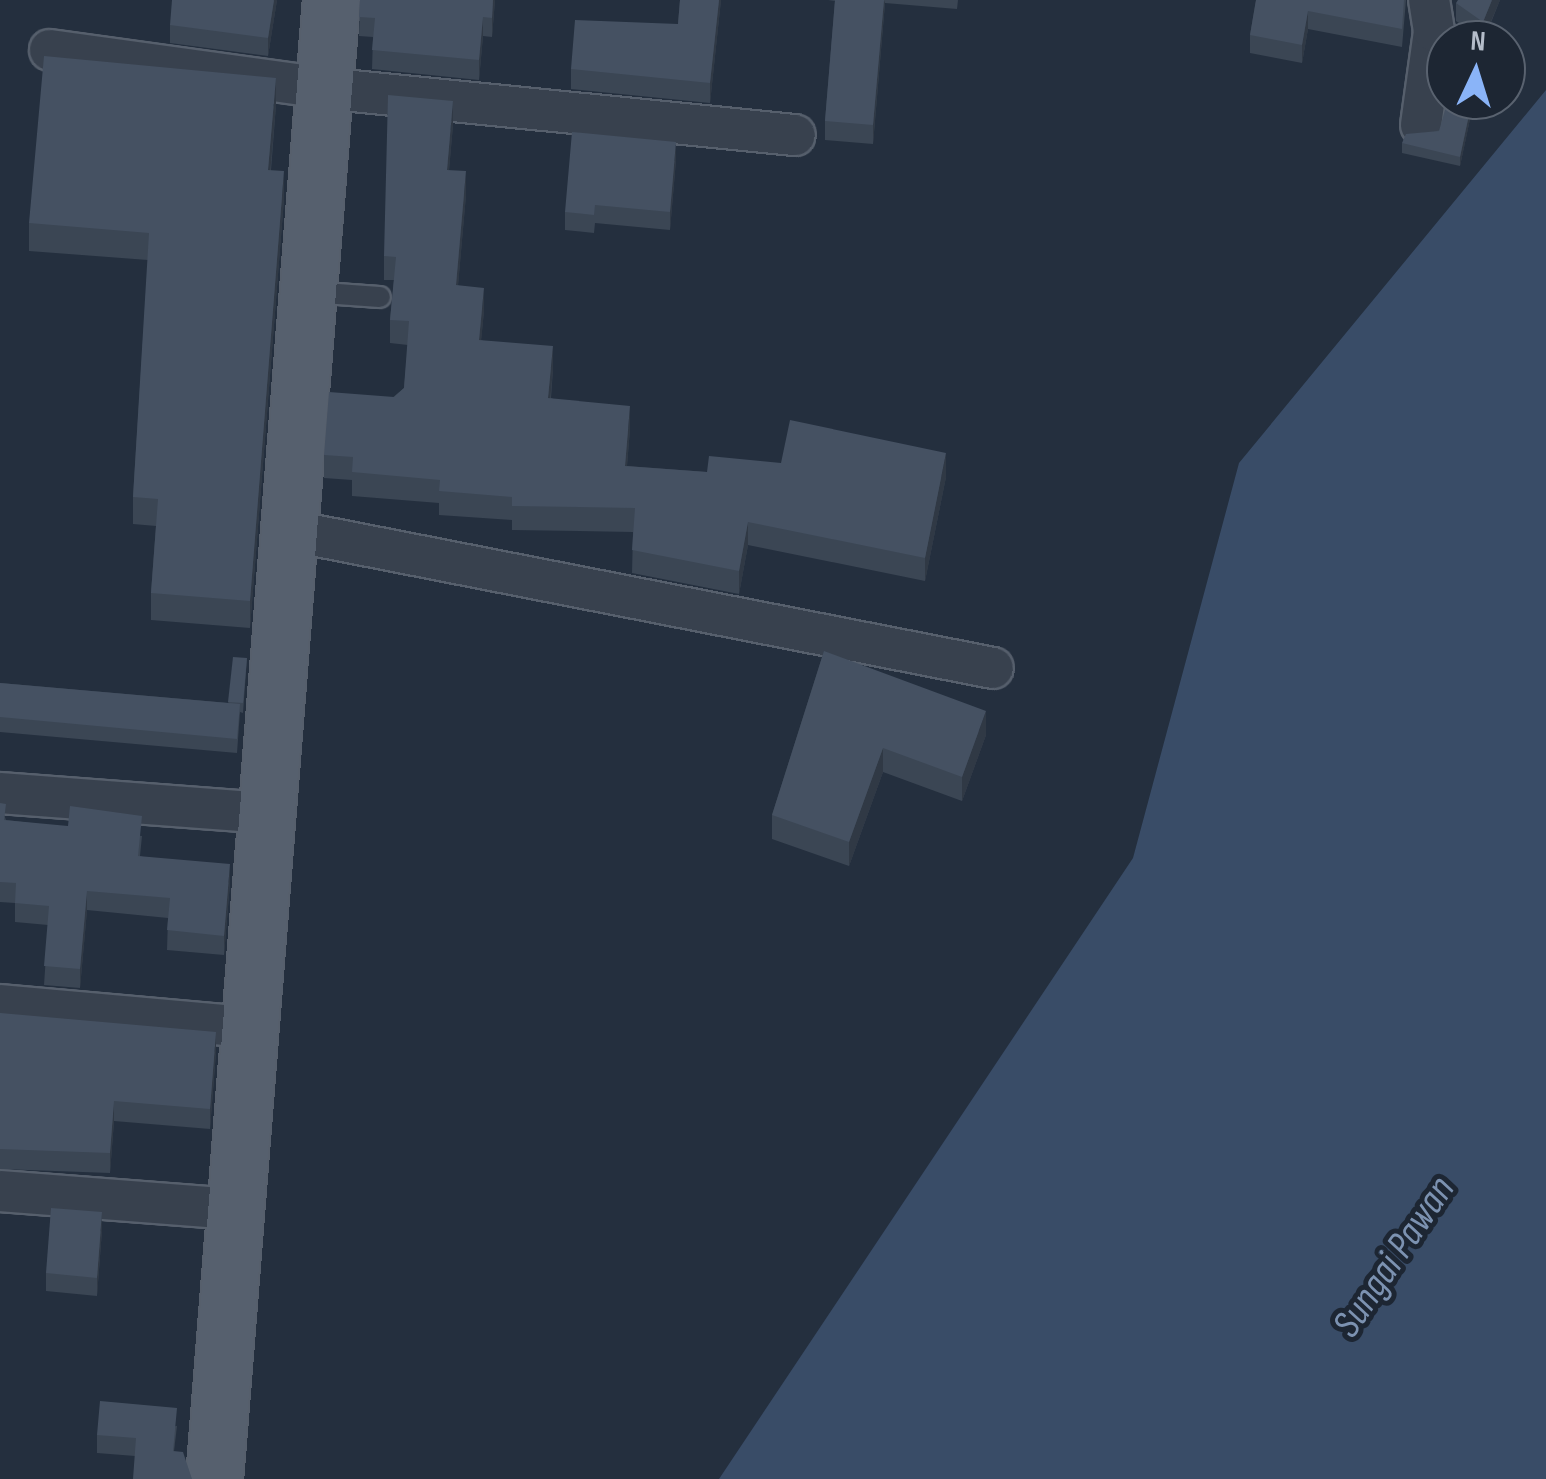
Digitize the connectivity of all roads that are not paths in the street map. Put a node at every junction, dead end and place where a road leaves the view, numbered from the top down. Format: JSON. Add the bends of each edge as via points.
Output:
{"nodes":[{"id":1,"x":331,"y":0,"type":"edge"},
{"id":2,"x":1430,"y":0,"type":"edge"},
{"id":3,"x":50,"y":50,"type":"dead end"},
{"id":4,"x":323,"y":88,"type":"junction"},
{"id":5,"x":1421,"y":125,"type":"dead end"},
{"id":6,"x":795,"y":135,"type":"dead end"},
{"id":7,"x":307,"y":292,"type":"junction"},
{"id":8,"x":380,"y":297,"type":"dead end"},
{"id":9,"x":287,"y":530,"type":"junction"},
{"id":10,"x":993,"y":668,"type":"dead end"},
{"id":11,"x":0,"y":793,"type":"edge"},
{"id":12,"x":268,"y":812,"type":"junction"},
{"id":13,"x":0,"y":1005,"type":"edge"},
{"id":14,"x":248,"y":1027,"type":"junction"},
{"id":15,"x":0,"y":1191,"type":"edge"},
{"id":16,"x":233,"y":1208,"type":"junction"},
{"id":17,"x":214,"y":1479,"type":"edge"}],
"edges":[{"from":1,"to":4,"type":"main road"},
{"from":2,"to":5,"type":"street","via":[[1434,32]]},
{"from":3,"to":4,"type":"street"},
{"from":4,"to":6,"type":"street"},
{"from":4,"to":7,"type":"main road"},
{"from":7,"to":8,"type":"lane"},
{"from":7,"to":9,"type":"main road"},
{"from":9,"to":10,"type":"street"},
{"from":9,"to":12,"type":"main road"},
{"from":11,"to":12,"type":"street"},
{"from":12,"to":14,"type":"main road"},
{"from":13,"to":14,"type":"street"},
{"from":14,"to":16,"type":"main road"},
{"from":15,"to":16,"type":"street"},
{"from":16,"to":17,"type":"main road"}]}
